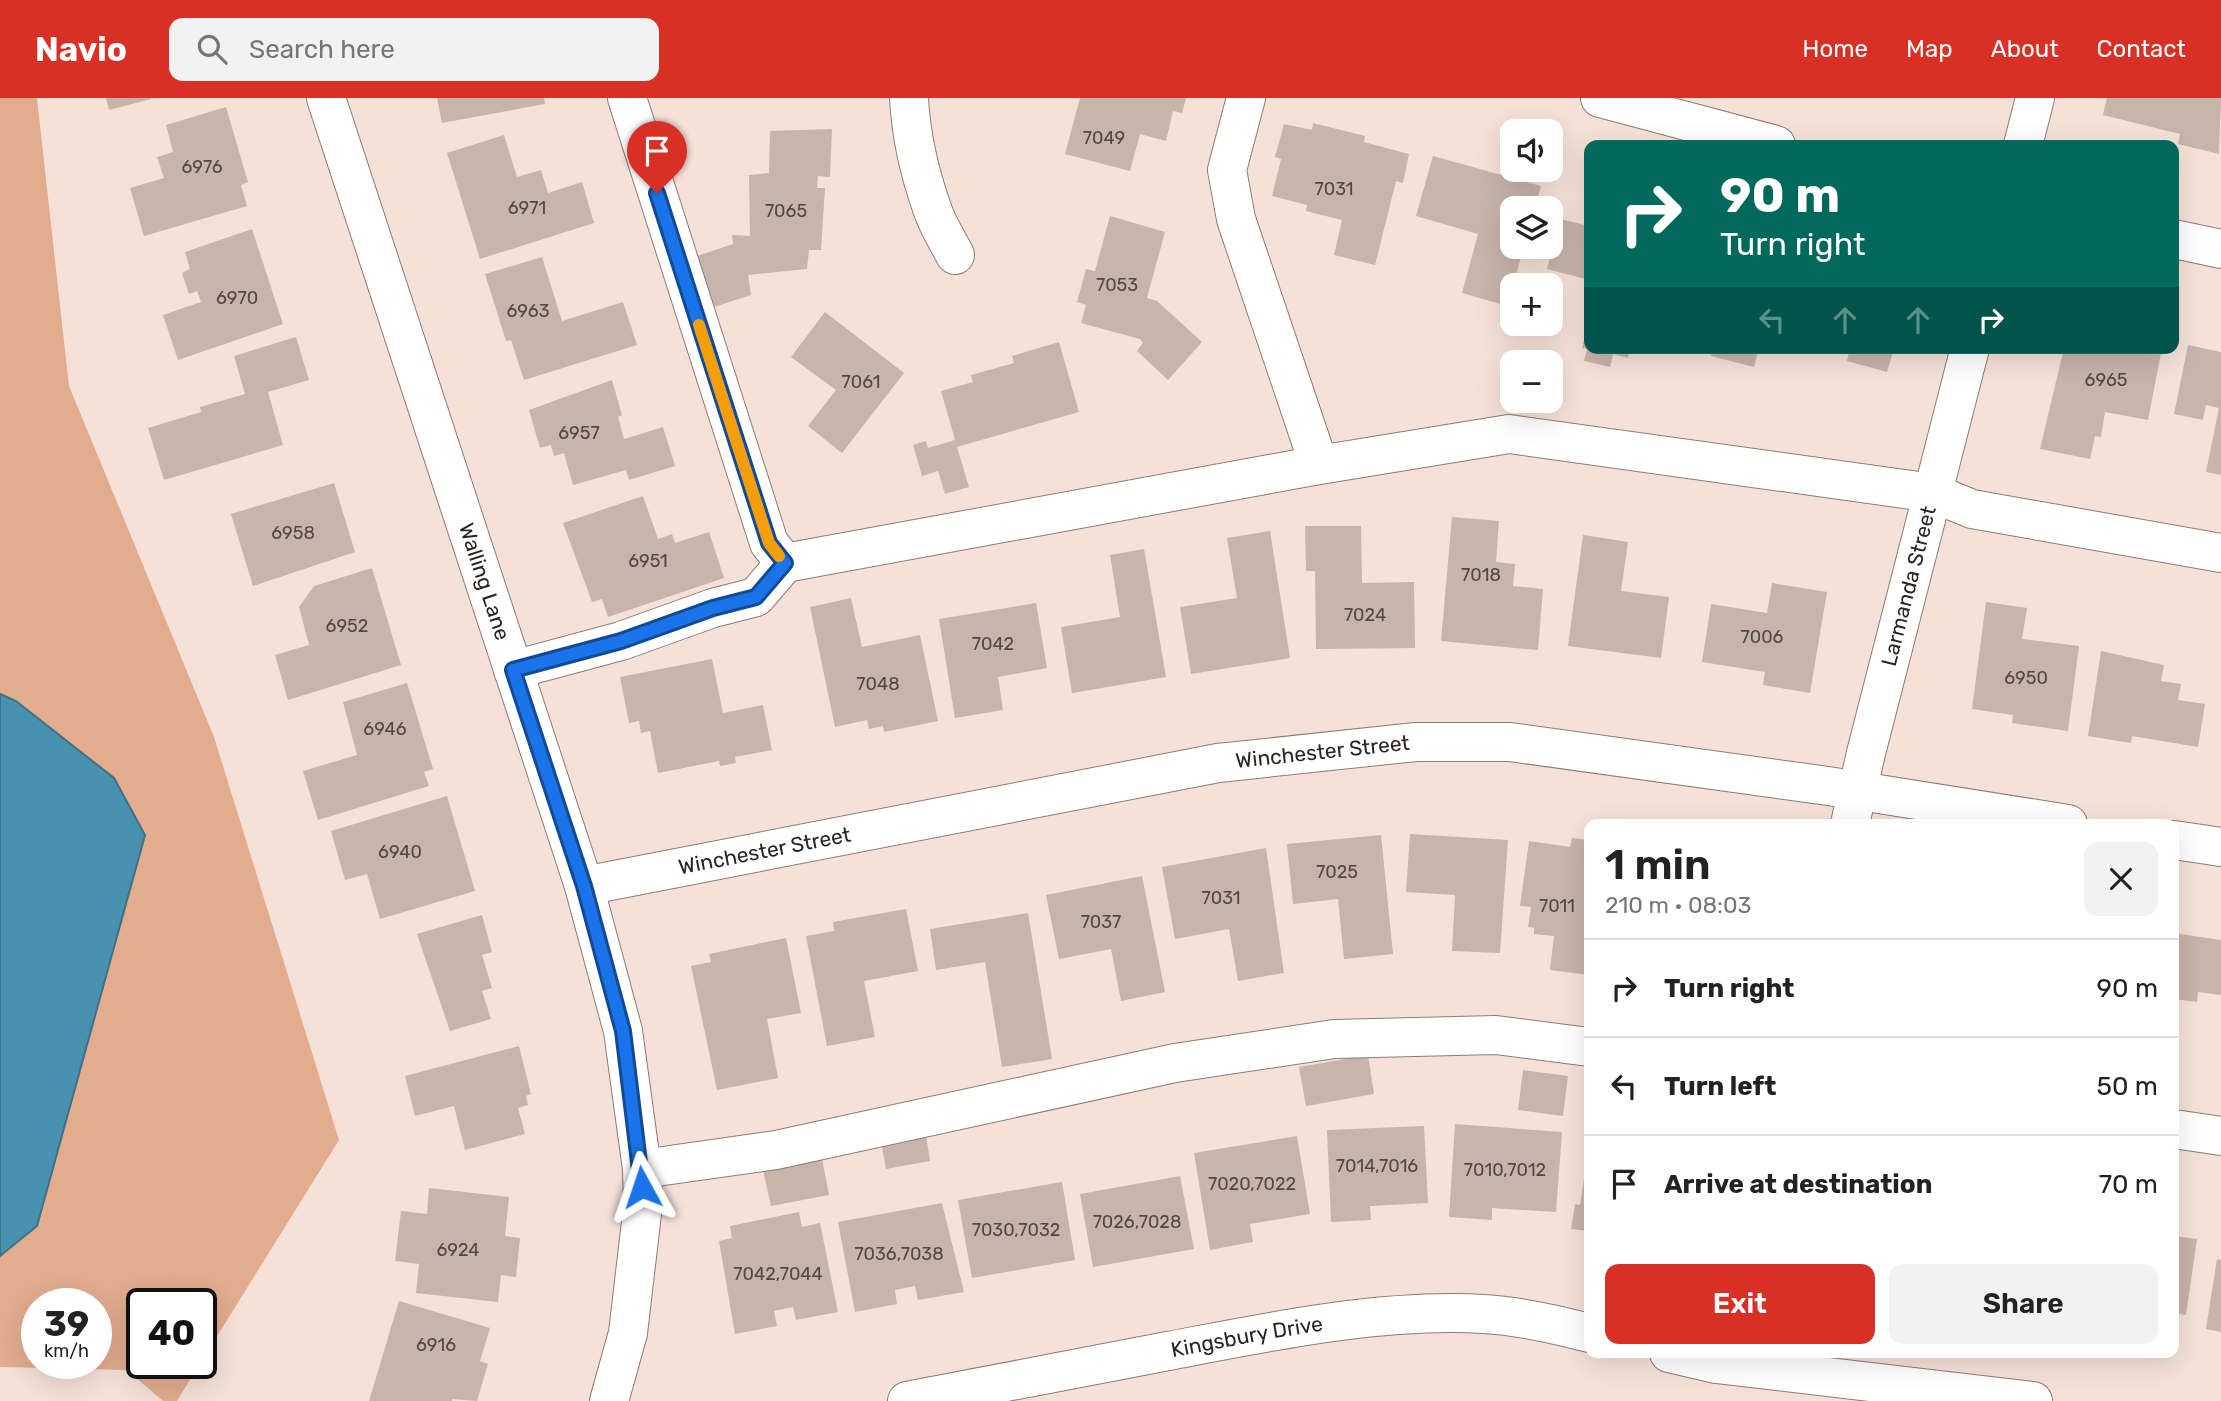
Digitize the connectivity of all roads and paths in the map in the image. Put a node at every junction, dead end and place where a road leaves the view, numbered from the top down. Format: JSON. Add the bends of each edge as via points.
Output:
{"nodes":[{"id":1,"x":326,"y":98,"type":"edge"},
{"id":2,"x":626,"y":98,"type":"edge"},
{"id":3,"x":909,"y":98,"type":"edge"},
{"id":4,"x":1246,"y":98,"type":"edge"},
{"id":5,"x":1600,"y":98,"type":"edge"},
{"id":6,"x":2035,"y":98,"type":"edge"},
{"id":7,"x":1757,"y":140,"type":"edge"},
{"id":8,"x":2024,"y":140,"type":"edge"},
{"id":9,"x":2179,"y":240,"type":"edge"},
{"id":10,"x":2221,"y":249,"type":"edge"},
{"id":11,"x":955,"y":255,"type":"dead end"},
{"id":12,"x":1968,"y":354,"type":"edge"},
{"id":13,"x":1319,"y":465,"type":"junction"},
{"id":14,"x":1933,"y":493,"type":"junction"},
{"id":15,"x":2221,"y":553,"type":"edge"},
{"id":16,"x":785,"y":563,"type":"junction"},
{"id":17,"x":513,"y":670,"type":"junction"},
{"id":18,"x":1854,"y":808,"type":"edge"},
{"id":19,"x":2001,"y":819,"type":"edge"},
{"id":20,"x":2179,"y":841,"type":"edge"},
{"id":21,"x":2221,"y":847,"type":"edge"},
{"id":22,"x":584,"y":886,"type":"junction"},
{"id":23,"x":1584,"y":1046,"type":"edge"},
{"id":24,"x":2179,"y":1130,"type":"edge"},
{"id":25,"x":2221,"y":1136,"type":"edge"},
{"id":26,"x":642,"y":1169,"type":"junction"},
{"id":27,"x":1584,"y":1332,"type":"edge"},
{"id":28,"x":1690,"y":1358,"type":"edge"},
{"id":29,"x":1746,"y":1374,"type":"edge"},
{"id":30,"x":609,"y":1401,"type":"edge"},
{"id":31,"x":907,"y":1401,"type":"edge"},
{"id":32,"x":2032,"y":1401,"type":"edge"}],
"edges":[{"from":1,"to":17,"type":"street","name":"Walling Lane"},
{"from":2,"to":16,"type":"street","via":[[769,543]]},
{"from":3,"to":11,"type":"street","via":[[933,213]]},
{"from":4,"to":13,"type":"street","via":[[1227,170],[1234,206]]},
{"from":5,"to":7,"type":"street"},
{"from":6,"to":8,"type":"street"},
{"from":9,"to":10,"type":"street"},
{"from":12,"to":14,"type":"street","name":"Larmanda Street"},
{"from":13,"to":14,"type":"street","via":[[1508,434]]},
{"from":13,"to":16,"type":"street"},
{"from":14,"to":15,"type":"street","via":[[1972,509]]},
{"from":14,"to":18,"type":"street","name":"Larmanda Street"},
{"from":16,"to":17,"type":"street","via":[[756,597]]},
{"from":17,"to":22,"type":"street","name":"Walling Lane"},
{"from":18,"to":19,"type":"street","name":"Winchester Street"},
{"from":18,"to":22,"type":"street","name":"Winchester Street","via":[[1510,742],[1416,742],[1218,764]]},
{"from":20,"to":21,"type":"street"},
{"from":22,"to":26,"type":"street","name":"Walling Lane","via":[[623,1031]]},
{"from":23,"to":26,"type":"street","via":[[1496,1035],[1334,1039],[1175,1063],[776,1150]]},
{"from":24,"to":25,"type":"street"},
{"from":26,"to":30,"type":"street","name":"Walling Lane","via":[[643,1205],[628,1333]]},
{"from":27,"to":31,"type":"street","name":"Kingsbury Drive","via":[[1484,1314],[1346,1321]]},
{"from":28,"to":29,"type":"street"},
{"from":29,"to":32,"type":"street"}]}
